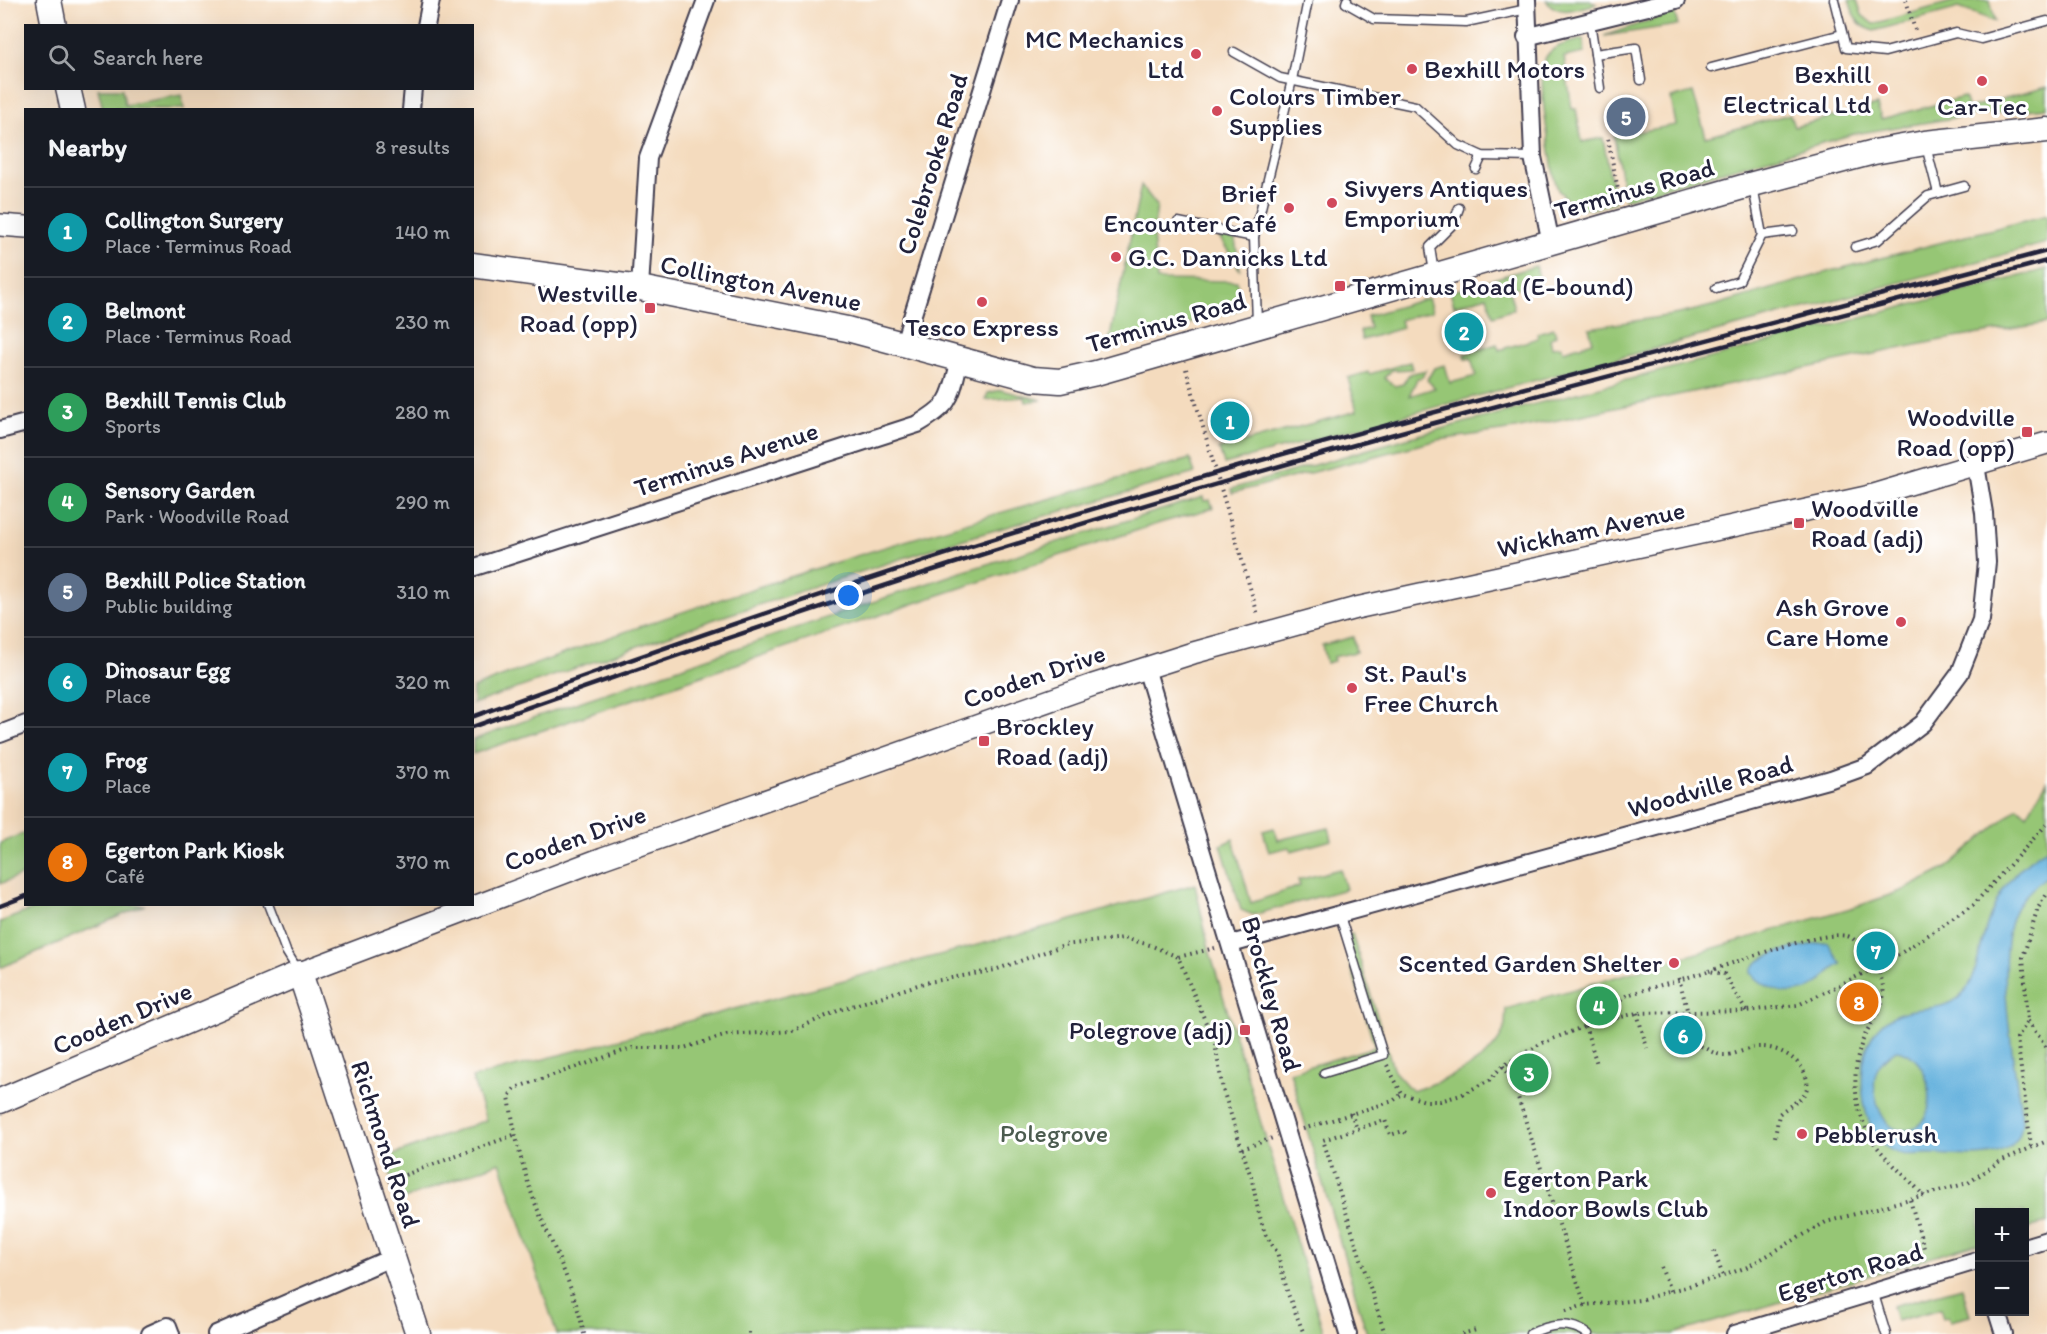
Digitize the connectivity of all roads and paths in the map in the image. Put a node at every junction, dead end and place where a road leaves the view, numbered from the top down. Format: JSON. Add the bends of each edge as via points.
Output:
{"nodes":[{"id":1,"x":49,"y":0,"type":"edge"},
{"id":2,"x":431,"y":0,"type":"edge"},
{"id":3,"x":706,"y":0,"type":"edge"},
{"id":4,"x":1010,"y":0,"type":"edge"},
{"id":5,"x":1308,"y":0,"type":"edge"},
{"id":6,"x":1347,"y":0,"type":"edge"},
{"id":7,"x":1676,"y":0,"type":"edge"},
{"id":8,"x":1834,"y":0,"type":"edge"},
{"id":9,"x":1906,"y":0,"type":"edge"},
{"id":10,"x":1527,"y":5,"type":"edge"},
{"id":11,"x":1912,"y":21,"type":"dead end"},
{"id":12,"x":2047,"y":21,"type":"edge"},
{"id":13,"x":1590,"y":22,"type":"junction"},
{"id":14,"x":54,"y":24,"type":"edge"},
{"id":15,"x":426,"y":24,"type":"edge"},
{"id":16,"x":1842,"y":34,"type":"junction"},
{"id":17,"x":1526,"y":37,"type":"junction"},
{"id":18,"x":1234,"y":52,"type":"dead end"},
{"id":19,"x":1595,"y":54,"type":"junction"},
{"id":20,"x":1711,"y":68,"type":"dead end"},
{"id":21,"x":1641,"y":80,"type":"dead end"},
{"id":22,"x":1292,"y":81,"type":"junction"},
{"id":23,"x":1600,"y":88,"type":"dead end"},
{"id":24,"x":68,"y":90,"type":"edge"},
{"id":25,"x":413,"y":90,"type":"edge"},
{"id":26,"x":73,"y":108,"type":"edge"},
{"id":27,"x":411,"y":108,"type":"edge"},
{"id":28,"x":2047,"y":130,"type":"edge"},
{"id":29,"x":1608,"y":139,"type":"dead end"},
{"id":30,"x":1925,"y":142,"type":"junction"},
{"id":31,"x":1482,"y":156,"type":"junction"},
{"id":32,"x":1533,"y":157,"type":"junction"},
{"id":33,"x":1476,"y":169,"type":"dead end"},
{"id":34,"x":1753,"y":184,"type":"junction"},
{"id":35,"x":1964,"y":186,"type":"dead end"},
{"id":36,"x":1938,"y":193,"type":"junction"},
{"id":37,"x":1459,"y":208,"type":"dead end"},
{"id":38,"x":1178,"y":222,"type":"dead end"},
{"id":39,"x":1624,"y":222,"type":"junction"},
{"id":40,"x":0,"y":225,"type":"edge"},
{"id":41,"x":24,"y":227,"type":"edge"},
{"id":42,"x":1793,"y":231,"type":"dead end"},
{"id":43,"x":1762,"y":235,"type":"junction"},
{"id":44,"x":1254,"y":237,"type":"junction"},
{"id":45,"x":1551,"y":243,"type":"junction"},
{"id":46,"x":1855,"y":247,"type":"dead end"},
{"id":47,"x":474,"y":265,"type":"edge"},
{"id":48,"x":1434,"y":277,"type":"junction"},
{"id":49,"x":640,"y":288,"type":"junction"},
{"id":50,"x":1716,"y":288,"type":"dead end"},
{"id":51,"x":1257,"y":326,"type":"junction"},
{"id":52,"x":904,"y":343,"type":"junction"},
{"id":53,"x":1180,"y":348,"type":"junction"},
{"id":54,"x":960,"y":360,"type":"junction"},
{"id":55,"x":1033,"y":379,"type":"joint"},
{"id":56,"x":24,"y":424,"type":"edge"},
{"id":57,"x":0,"y":430,"type":"edge"},
{"id":58,"x":2047,"y":443,"type":"edge"},
{"id":59,"x":1976,"y":465,"type":"junction"},
{"id":60,"x":474,"y":567,"type":"edge"},
{"id":61,"x":1263,"y":633,"type":"junction"},
{"id":62,"x":1146,"y":668,"type":"junction"},
{"id":63,"x":24,"y":725,"type":"edge"},
{"id":64,"x":0,"y":734,"type":"edge"},
{"id":65,"x":2047,"y":824,"type":"edge"},
{"id":66,"x":2047,"y":894,"type":"edge"},
{"id":67,"x":474,"y":905,"type":"edge"},
{"id":68,"x":269,"y":906,"type":"edge"},
{"id":69,"x":472,"y":906,"type":"edge"},
{"id":70,"x":1340,"y":916,"type":"junction"},
{"id":71,"x":1231,"y":944,"type":"junction"},
{"id":72,"x":1178,"y":957,"type":"junction"},
{"id":73,"x":1877,"y":967,"type":"junction"},
{"id":74,"x":1709,"y":970,"type":"junction"},
{"id":75,"x":1871,"y":970,"type":"junction"},
{"id":76,"x":300,"y":973,"type":"junction"},
{"id":77,"x":1679,"y":978,"type":"junction"},
{"id":78,"x":1687,"y":1011,"type":"junction"},
{"id":79,"x":1746,"y":1011,"type":"junction"},
{"id":80,"x":1637,"y":1013,"type":"junction"},
{"id":81,"x":1618,"y":1018,"type":"junction"},
{"id":82,"x":2028,"y":1021,"type":"junction"},
{"id":83,"x":1585,"y":1026,"type":"junction"},
{"id":84,"x":1647,"y":1048,"type":"dead end"},
{"id":85,"x":2047,"y":1048,"type":"edge"},
{"id":86,"x":1383,"y":1055,"type":"junction"},
{"id":87,"x":1725,"y":1055,"type":"junction"},
{"id":88,"x":1727,"y":1061,"type":"dead end"},
{"id":89,"x":1597,"y":1064,"type":"dead end"},
{"id":90,"x":1503,"y":1066,"type":"junction"},
{"id":91,"x":1324,"y":1073,"type":"dead end"},
{"id":92,"x":1402,"y":1094,"type":"junction"},
{"id":93,"x":0,"y":1101,"type":"edge"},
{"id":94,"x":1351,"y":1113,"type":"junction"},
{"id":95,"x":1357,"y":1130,"type":"junction"},
{"id":96,"x":1286,"y":1134,"type":"junction"},
{"id":97,"x":514,"y":1135,"type":"junction"},
{"id":98,"x":1409,"y":1135,"type":"dead end"},
{"id":99,"x":1775,"y":1137,"type":"dead end"},
{"id":100,"x":2047,"y":1141,"type":"edge"},
{"id":101,"x":2031,"y":1146,"type":"junction"},
{"id":102,"x":1242,"y":1149,"type":"junction"},
{"id":103,"x":370,"y":1188,"type":"junction"},
{"id":104,"x":1923,"y":1196,"type":"junction"},
{"id":105,"x":1910,"y":1200,"type":"junction"},
{"id":106,"x":2047,"y":1240,"type":"edge"},
{"id":107,"x":2029,"y":1246,"type":"edge"},
{"id":108,"x":1924,"y":1248,"type":"dead end"},
{"id":109,"x":1713,"y":1251,"type":"dead end"},
{"id":110,"x":393,"y":1257,"type":"junction"},
{"id":111,"x":1975,"y":1261,"type":"edge"},
{"id":112,"x":1661,"y":1268,"type":"dead end"},
{"id":113,"x":1723,"y":1276,"type":"junction"},
{"id":114,"x":1873,"y":1291,"type":"junction"},
{"id":115,"x":1671,"y":1293,"type":"junction"},
{"id":116,"x":1584,"y":1305,"type":"junction"},
{"id":117,"x":1564,"y":1312,"type":"dead end"},
{"id":118,"x":1999,"y":1316,"type":"edge"},
{"id":119,"x":1476,"y":1330,"type":"dead end"},
{"id":120,"x":150,"y":1334,"type":"edge"},
{"id":121,"x":171,"y":1334,"type":"edge"},
{"id":122,"x":216,"y":1334,"type":"edge"},
{"id":123,"x":418,"y":1334,"type":"edge"},
{"id":124,"x":584,"y":1334,"type":"edge"},
{"id":125,"x":1304,"y":1334,"type":"edge"},
{"id":126,"x":1348,"y":1334,"type":"edge"},
{"id":127,"x":1385,"y":1334,"type":"edge"},
{"id":128,"x":1462,"y":1334,"type":"edge"},
{"id":129,"x":1530,"y":1334,"type":"edge"},
{"id":130,"x":1588,"y":1334,"type":"edge"},
{"id":131,"x":1735,"y":1334,"type":"edge"},
{"id":132,"x":1886,"y":1334,"type":"edge"},
{"id":133,"x":2004,"y":1334,"type":"edge"}],
"edges":[{"from":1,"to":14,"type":"main road"},
{"from":2,"to":15,"type":"street"},
{"from":3,"to":49,"type":"street","via":[[648,158]]},
{"from":4,"to":52,"type":"street","name":"Colebrooke Road"},
{"from":5,"to":22,"type":"lane"},
{"from":6,"to":10,"type":"lane","via":[[1346,3],[1374,20],[1466,22]]},
{"from":7,"to":13,"type":"street"},
{"from":8,"to":16,"type":"lane"},
{"from":9,"to":11,"type":"path"},
{"from":10,"to":17,"type":"street"},
{"from":12,"to":16,"type":"lane","via":[[1981,39],[1956,33],[1885,52],[1846,48]]},
{"from":13,"to":17,"type":"street"},
{"from":13,"to":19,"type":"lane"},
{"from":16,"to":20,"type":"lane"},
{"from":17,"to":32,"type":"street"},
{"from":18,"to":22,"type":"lane"},
{"from":19,"to":21,"type":"lane","via":[[1636,48]]},
{"from":19,"to":23,"type":"lane"},
{"from":22,"to":31,"type":"lane","via":[[1415,106],[1458,145]]},
{"from":22,"to":44,"type":"lane"},
{"from":24,"to":26,"type":"main road"},
{"from":25,"to":27,"type":"street"},
{"from":28,"to":30,"type":"main road","name":"Terminus Road"},
{"from":29,"to":39,"type":"path"},
{"from":30,"to":34,"type":"main road","name":"Terminus Road"},
{"from":30,"to":36,"type":"lane"},
{"from":31,"to":32,"type":"lane"},
{"from":31,"to":33,"type":"lane"},
{"from":32,"to":45,"type":"street"},
{"from":34,"to":39,"type":"main road","name":"Terminus Road"},
{"from":34,"to":43,"type":"lane"},
{"from":35,"to":36,"type":"lane"},
{"from":36,"to":46,"type":"lane","via":[[1928,196],[1878,240]]},
{"from":37,"to":48,"type":"lane","via":[[1453,224],[1430,246]]},
{"from":38,"to":44,"type":"lane"},
{"from":39,"to":45,"type":"main road","name":"Terminus Road"},
{"from":40,"to":41,"type":"street"},
{"from":42,"to":43,"type":"lane"},
{"from":43,"to":50,"type":"lane","via":[[1739,281]]},
{"from":44,"to":51,"type":"lane"},
{"from":45,"to":48,"type":"main road","name":"Terminus Road"},
{"from":47,"to":49,"type":"main road","name":"Collington Avenue"},
{"from":48,"to":51,"type":"main road","name":"Terminus Road"},
{"from":49,"to":52,"type":"main road","name":"Collington Avenue"},
{"from":51,"to":53,"type":"main road","name":"Terminus Road"},
{"from":52,"to":54,"type":"main road","name":"Collington Avenue"},
{"from":53,"to":55,"type":"main road","name":"Terminus Road","via":[[1060,381]]},
{"from":53,"to":61,"type":"path"},
{"from":54,"to":55,"type":"main road","name":"Collington Avenue"},
{"from":54,"to":60,"type":"street","name":"Terminus Avenue","via":[[950,399],[941,410],[918,424]]},
{"from":56,"to":57,"type":"street"},
{"from":58,"to":59,"type":"street","name":"Wickham Avenue"},
{"from":59,"to":61,"type":"street","name":"Wickham Avenue","via":[[1866,497],[1356,608]]},
{"from":59,"to":70,"type":"street","name":"Woodville Road","via":[[1987,562],[1981,620],[1960,673],[1923,723],[1867,766]]},
{"from":61,"to":62,"type":"street","name":"Wickham Avenue"},
{"from":62,"to":67,"type":"street","name":"Cooden Drive"},
{"from":62,"to":71,"type":"street","name":"Brockley Road"},
{"from":63,"to":64,"type":"street"},
{"from":65,"to":73,"type":"path","via":[[1973,905]]},
{"from":66,"to":82,"type":"path","via":[[2038,908],[2022,957]]},
{"from":68,"to":76,"type":"lane","via":[[286,951]]},
{"from":69,"to":76,"type":"street","name":"Cooden Drive"},
{"from":70,"to":71,"type":"street","name":"Woodville Road"},
{"from":70,"to":86,"type":"lane"},
{"from":71,"to":72,"type":"path"},
{"from":71,"to":96,"type":"street","name":"Brockley Road"},
{"from":72,"to":97,"type":"path","via":[[1124,938],[1094,940],[1064,945],[995,970],[924,983],[842,1009],[792,1031],[727,1035],[684,1048],[632,1048],[515,1088],[509,1096]]},
{"from":72,"to":102,"type":"path","via":[[1215,1044],[1223,1090]]},
{"from":73,"to":75,"type":"path"},
{"from":73,"to":104,"type":"path","via":[[1882,1010],[1866,1032],[1858,1060],[1855,1097],[1872,1139]]},
{"from":74,"to":75,"type":"path","via":[[1825,936],[1842,935],[1852,938]]},
{"from":74,"to":77,"type":"path"},
{"from":74,"to":79,"type":"path","via":[[1724,974]]},
{"from":75,"to":79,"type":"path","via":[[1798,1005]]},
{"from":76,"to":93,"type":"main road","name":"Cooden Drive"},
{"from":76,"to":103,"type":"main road","name":"Richmond Road"},
{"from":77,"to":78,"type":"path"},
{"from":77,"to":81,"type":"path","via":[[1627,995],[1618,1009]]},
{"from":78,"to":79,"type":"path"},
{"from":78,"to":80,"type":"path"},
{"from":78,"to":87,"type":"path","via":[[1701,1046]]},
{"from":80,"to":81,"type":"path"},
{"from":80,"to":84,"type":"path"},
{"from":81,"to":83,"type":"path"},
{"from":82,"to":85,"type":"path"},
{"from":82,"to":101,"type":"path","via":[[2017,1038]]},
{"from":83,"to":89,"type":"path"},
{"from":83,"to":90,"type":"path","via":[[1540,1044]]},
{"from":86,"to":91,"type":"lane"},
{"from":86,"to":92,"type":"path"},
{"from":87,"to":88,"type":"path"},
{"from":87,"to":99,"type":"path","via":[[1759,1047],[1787,1054],[1798,1062],[1806,1076],[1806,1092],[1779,1114]]},
{"from":90,"to":92,"type":"path","via":[[1489,1080],[1450,1098],[1425,1101]]},
{"from":90,"to":116,"type":"path","via":[[1515,1088]]},
{"from":92,"to":94,"type":"path","via":[[1393,1101]]},
{"from":94,"to":95,"type":"path"},
{"from":94,"to":96,"type":"path"},
{"from":95,"to":98,"type":"path","via":[[1385,1120],[1390,1135],[1403,1131]]},
{"from":95,"to":127,"type":"path","via":[[1323,1140]]},
{"from":96,"to":102,"type":"path"},
{"from":96,"to":126,"type":"street","name":"Brockley Road"},
{"from":97,"to":103,"type":"path"},
{"from":97,"to":124,"type":"path","via":[[536,1205],[580,1313]]},
{"from":100,"to":101,"type":"path"},
{"from":101,"to":104,"type":"path","via":[[1968,1183]]},
{"from":102,"to":125,"type":"path","via":[[1266,1233],[1277,1252]]},
{"from":103,"to":110,"type":"main road","name":"Richmond Road"},
{"from":104,"to":105,"type":"path"},
{"from":105,"to":108,"type":"path"},
{"from":105,"to":113,"type":"path","via":[[1855,1211],[1826,1222],[1747,1267]]},
{"from":106,"to":107,"type":"street"},
{"from":109,"to":113,"type":"path"},
{"from":110,"to":122,"type":"street"},
{"from":110,"to":123,"type":"main road","name":"Richmond Road"},
{"from":111,"to":114,"type":"street","name":"Egerton Road"},
{"from":112,"to":115,"type":"path"},
{"from":113,"to":115,"type":"path"},
{"from":114,"to":131,"type":"street","name":"Egerton Road"},
{"from":114,"to":132,"type":"lane"},
{"from":115,"to":116,"type":"path","via":[[1616,1304]]},
{"from":116,"to":117,"type":"path"},
{"from":118,"to":133,"type":"street"},
{"from":119,"to":128,"type":"path"},
{"from":120,"to":121,"type":"street","via":[[168,1326]]},
{"from":129,"to":130,"type":"lane","via":[[1545,1326],[1563,1324]]}]}
